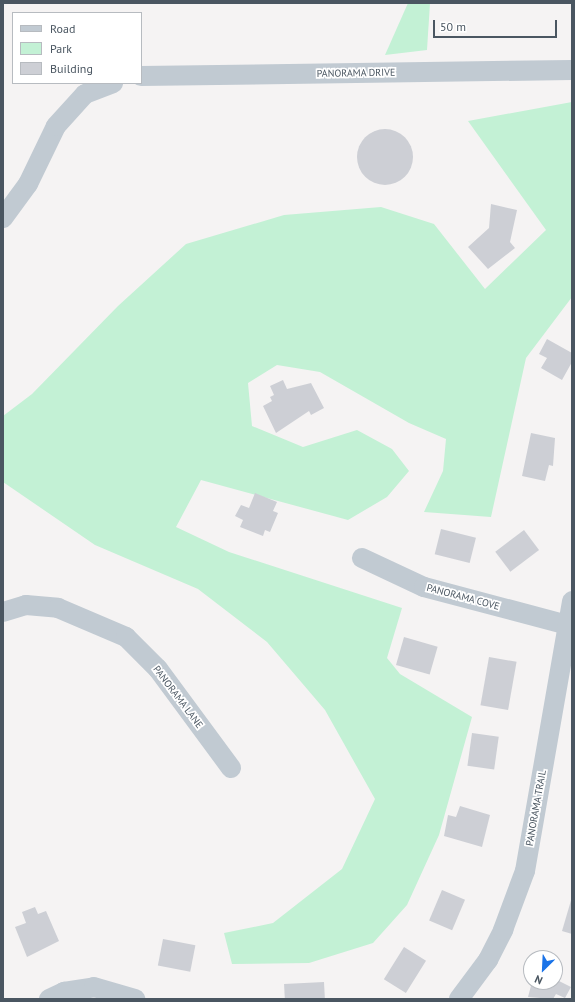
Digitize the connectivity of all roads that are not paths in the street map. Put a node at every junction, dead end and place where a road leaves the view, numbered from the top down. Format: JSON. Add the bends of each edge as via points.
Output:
{"nodes":[{"id":1,"x":572,"y":69,"type":"edge"},
{"id":2,"x":142,"y":76,"type":"edge"},
{"id":3,"x":110,"y":84,"type":"edge"},
{"id":4,"x":3,"y":218,"type":"edge"},
{"id":5,"x":362,"y":558,"type":"dead end"},
{"id":6,"x":572,"y":601,"type":"edge"},
{"id":7,"x":3,"y":612,"type":"edge"},
{"id":8,"x":568,"y":625,"type":"junction"},
{"id":9,"x":231,"y":768,"type":"dead end"},
{"id":10,"x":49,"y":999,"type":"edge"},
{"id":11,"x":135,"y":999,"type":"edge"},
{"id":12,"x":459,"y":999,"type":"edge"}],
"edges":[{"from":1,"to":2,"type":"street","name":"PANORAMA DRIVE"},
{"from":3,"to":4,"type":"street","via":[[85,94],[56,126],[28,184]]},
{"from":5,"to":8,"type":"street","name":"PANORAMA COVE","via":[[424,587]]},
{"from":6,"to":8,"type":"street","name":"PANORAMA TRAIL"},
{"from":7,"to":9,"type":"street","name":"PANORAMA LANE","via":[[26,605],[58,608],[126,637],[158,669]]},
{"from":8,"to":12,"type":"street","name":"PANORAMA TRAIL","via":[[523,878],[503,930],[488,960]]},
{"from":10,"to":11,"type":"street","via":[[64,992],[94,987]]}]}
